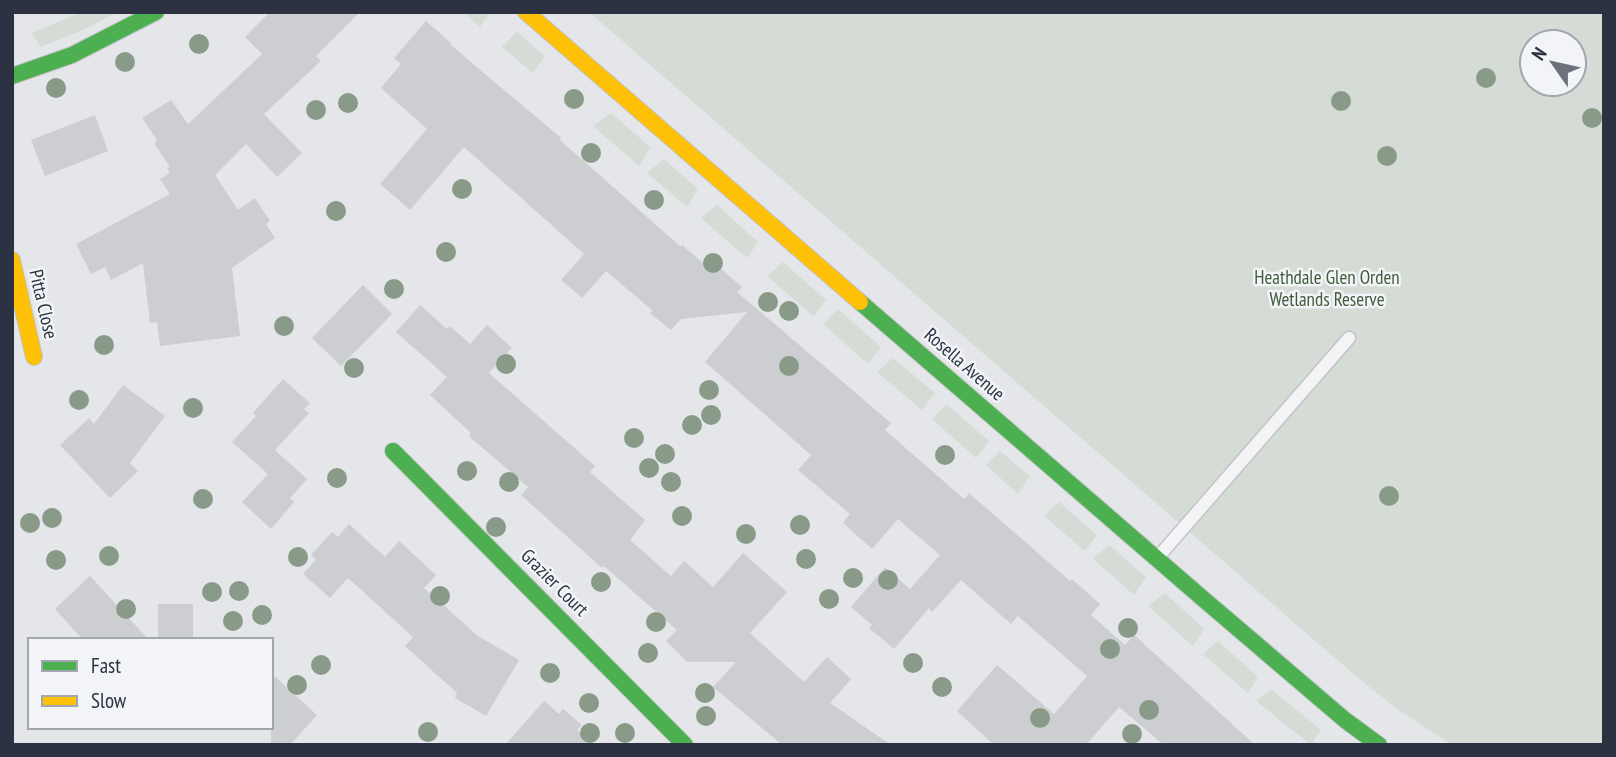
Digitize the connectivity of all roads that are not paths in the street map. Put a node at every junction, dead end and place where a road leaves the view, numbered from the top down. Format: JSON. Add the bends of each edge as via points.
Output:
{"nodes":[{"id":1,"x":156,"y":12,"type":"edge"},
{"id":2,"x":526,"y":12,"type":"edge"},
{"id":3,"x":12,"y":76,"type":"edge"},
{"id":4,"x":12,"y":260,"type":"edge"},
{"id":5,"x":1349,"y":338,"type":"dead end"},
{"id":6,"x":34,"y":357,"type":"dead end"},
{"id":7,"x":393,"y":451,"type":"dead end"},
{"id":8,"x":1157,"y":559,"type":"junction"},
{"id":9,"x":685,"y":745,"type":"edge"},
{"id":10,"x":1379,"y":745,"type":"edge"}],
"edges":[{"from":1,"to":3,"type":"street","via":[[72,55]]},
{"from":2,"to":8,"type":"street","name":"Rosella Avenue"},
{"from":4,"to":6,"type":"street","name":"Pitta Close"},
{"from":5,"to":8,"type":"lane"},
{"from":7,"to":9,"type":"street","name":"Grazier Court"},
{"from":8,"to":10,"type":"street","name":"Rosella Avenue"}]}
